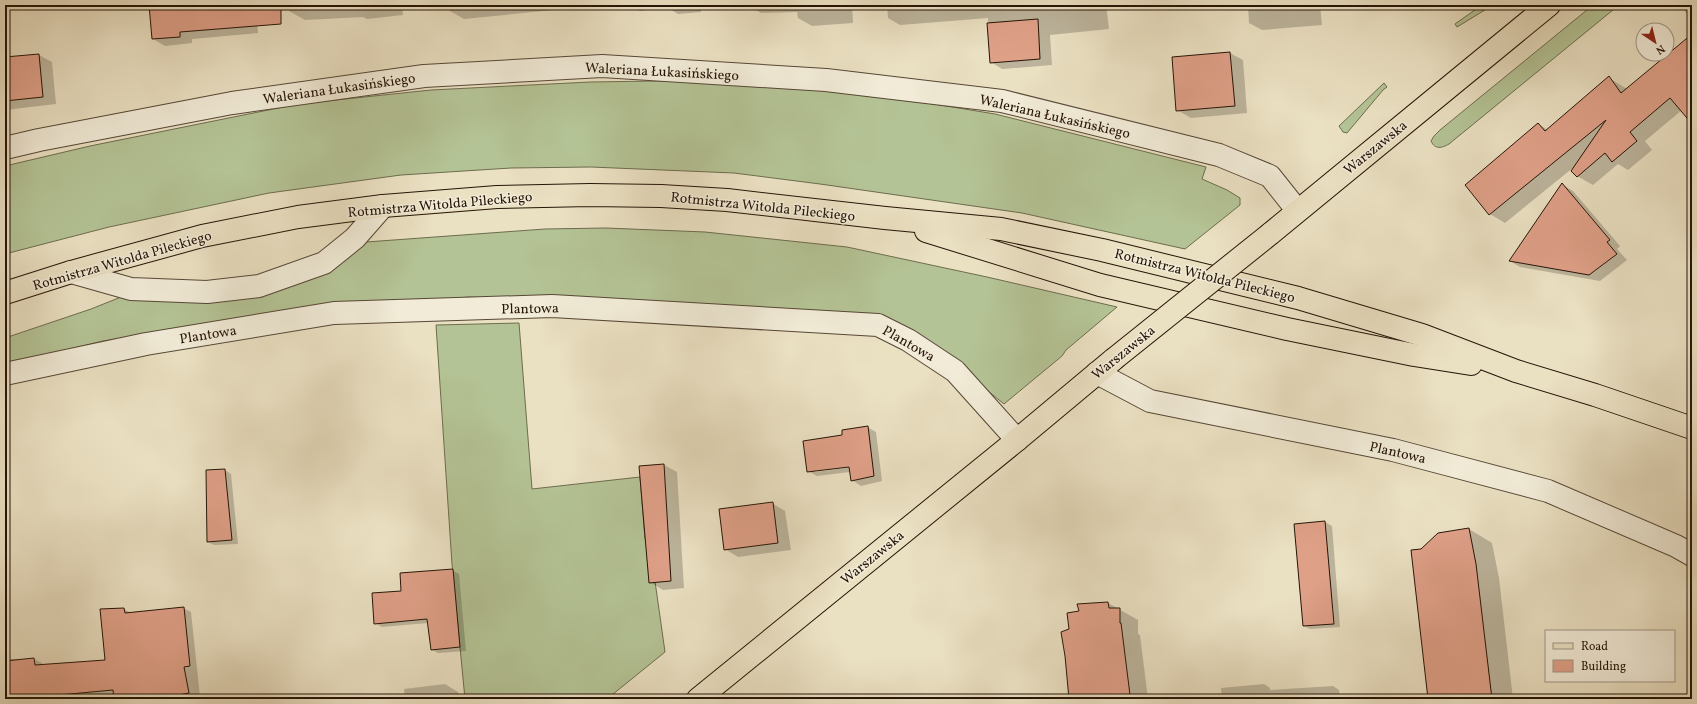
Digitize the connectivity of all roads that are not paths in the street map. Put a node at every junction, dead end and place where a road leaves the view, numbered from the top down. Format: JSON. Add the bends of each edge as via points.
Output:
{"nodes":[{"id":1,"x":1550,"y":5,"type":"edge"},
{"id":2,"x":5,"y":148,"type":"edge"},
{"id":3,"x":383,"y":206,"type":"junction"},
{"id":4,"x":1297,"y":210,"type":"junction"},
{"id":5,"x":885,"y":218,"type":"junction"},
{"id":6,"x":71,"y":272,"type":"junction"},
{"id":7,"x":5,"y":293,"type":"edge"},
{"id":8,"x":1516,"y":371,"type":"junction"},
{"id":9,"x":1097,"y":373,"type":"junction"},
{"id":10,"x":5,"y":374,"type":"edge"},
{"id":11,"x":1692,"y":428,"type":"edge"},
{"id":12,"x":1017,"y":440,"type":"junction"},
{"id":13,"x":1692,"y":555,"type":"edge"},
{"id":14,"x":698,"y":699,"type":"edge"}],
"edges":[{"from":1,"to":4,"type":"main road","name":"Warszawska"},
{"from":2,"to":4,"type":"street","name":"Waleriana Łukasińskiego","via":[[232,103],[424,76],[602,66],[826,80],[1002,101],[1220,155],[1270,176]]},
{"from":3,"to":5,"type":"main road","name":"Rotmistrza Witolda Pileckiego","via":[[497,197],[653,196],[727,200]]},
{"from":3,"to":6,"type":"main road","name":"Rotmistrza Witolda Pileckiego","via":[[298,217],[202,236]]},
{"from":3,"to":6,"type":"street","via":[[355,238],[324,263],[258,286],[206,292],[132,289]]},
{"from":4,"to":9,"type":"main road","name":"Warszawska","bridge":true},
{"from":5,"to":8,"type":"main road","name":"Rotmistrza Witolda Pileckiego","via":[[1100,285],[1302,332],[1414,355]]},
{"from":5,"to":8,"type":"main road","name":"Rotmistrza Witolda Pileckiego","via":[[1001,229],[1214,276],[1422,335]]},
{"from":6,"to":7,"type":"main road","name":"Rotmistrza Witolda Pileckiego"},
{"from":8,"to":11,"type":"main road","name":"Rotmistrza Witolda Pileckiego"},
{"from":9,"to":12,"type":"main road","name":"Warszawska"},
{"from":9,"to":13,"type":"street","name":"Plantowa","via":[[1150,401],[1393,450],[1548,491]]},
{"from":10,"to":12,"type":"street","name":"Plantowa","via":[[146,344],[334,313],[552,306],[878,325],[908,340],[955,371]]},
{"from":12,"to":14,"type":"main road","name":"Warszawska"}]}
